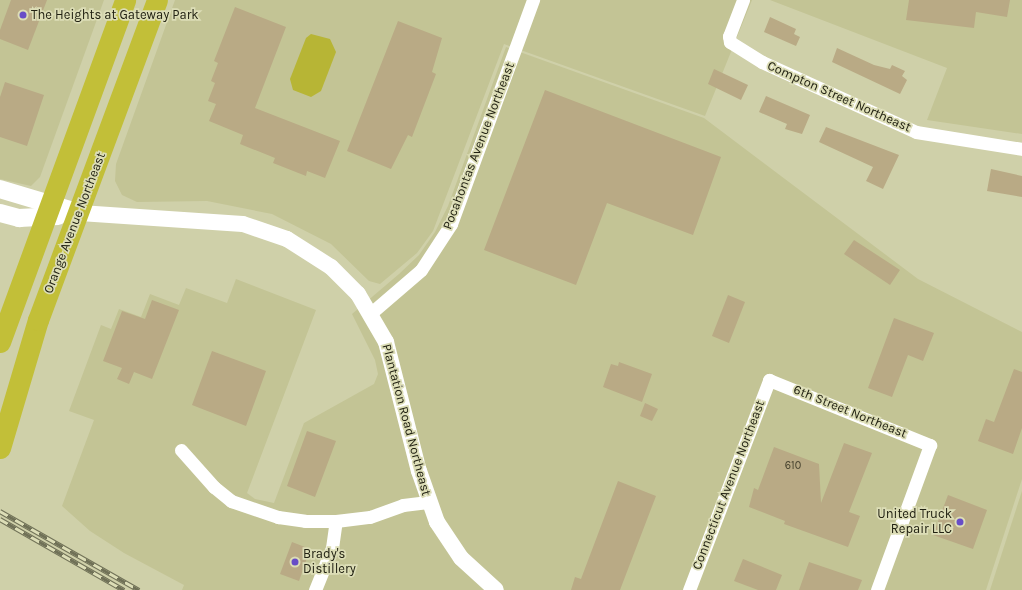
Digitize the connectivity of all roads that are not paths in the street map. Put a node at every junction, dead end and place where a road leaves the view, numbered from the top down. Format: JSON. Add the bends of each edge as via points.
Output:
{"nodes":[{"id":1,"x":125,"y":0,"type":"edge"},
{"id":2,"x":157,"y":0,"type":"edge"},
{"id":3,"x":533,"y":0,"type":"edge"},
{"id":4,"x":743,"y":0,"type":"edge"},
{"id":5,"x":1022,"y":149,"type":"edge"},
{"id":6,"x":0,"y":189,"type":"edge"},
{"id":7,"x":49,"y":210,"type":"junction"},
{"id":8,"x":0,"y":213,"type":"edge"},
{"id":9,"x":80,"y":213,"type":"junction"},
{"id":10,"x":371,"y":313,"type":"junction"},
{"id":11,"x":0,"y":342,"type":"edge"},
{"id":12,"x":769,"y":380,"type":"joint"},
{"id":13,"x":0,"y":448,"type":"edge"},
{"id":14,"x":181,"y":450,"type":"dead end"},
{"id":15,"x":428,"y":502,"type":"junction"},
{"id":16,"x":336,"y":521,"type":"junction"},
{"id":17,"x":315,"y":590,"type":"edge"},
{"id":18,"x":496,"y":590,"type":"edge"},
{"id":19,"x":689,"y":590,"type":"edge"},
{"id":20,"x":877,"y":590,"type":"edge"}],
"edges":[{"from":1,"to":7,"type":"highway"},
{"from":2,"to":9,"type":"highway","name":"Orange Avenue Northeast"},
{"from":3,"to":10,"type":"street","name":"Pocahontas Avenue Northeast","via":[[451,224],[421,270]]},
{"from":4,"to":5,"type":"street","name":"Compton Street Northeast","via":[[729,36],[730,42],[751,56],[904,128]]},
{"from":6,"to":7,"type":"main road"},
{"from":7,"to":8,"type":"main road","via":[[19,218]]},
{"from":7,"to":9,"type":"main road"},
{"from":7,"to":11,"type":"highway"},
{"from":9,"to":10,"type":"street","name":"Plantation Road Northeast","via":[[220,221],[269,231],[310,251],[331,267]]},
{"from":9,"to":13,"type":"highway","name":"Orange Avenue Northeast","via":[[38,320]]},
{"from":10,"to":15,"type":"street","name":"Plantation Road Northeast","via":[[392,356]]},
{"from":12,"to":19,"type":"street","name":"Connecticut Avenue Northeast"},
{"from":12,"to":20,"type":"street","name":"6th Street Northeast","via":[[930,445]]},
{"from":14,"to":16,"type":"street","via":[[214,487],[231,501],[278,517],[305,521]]},
{"from":15,"to":16,"type":"street","via":[[403,505],[370,517]]},
{"from":15,"to":18,"type":"street","name":"Plantation Road Northeast","via":[[461,558]]},
{"from":16,"to":17,"type":"street","via":[[332,548]]}]}
